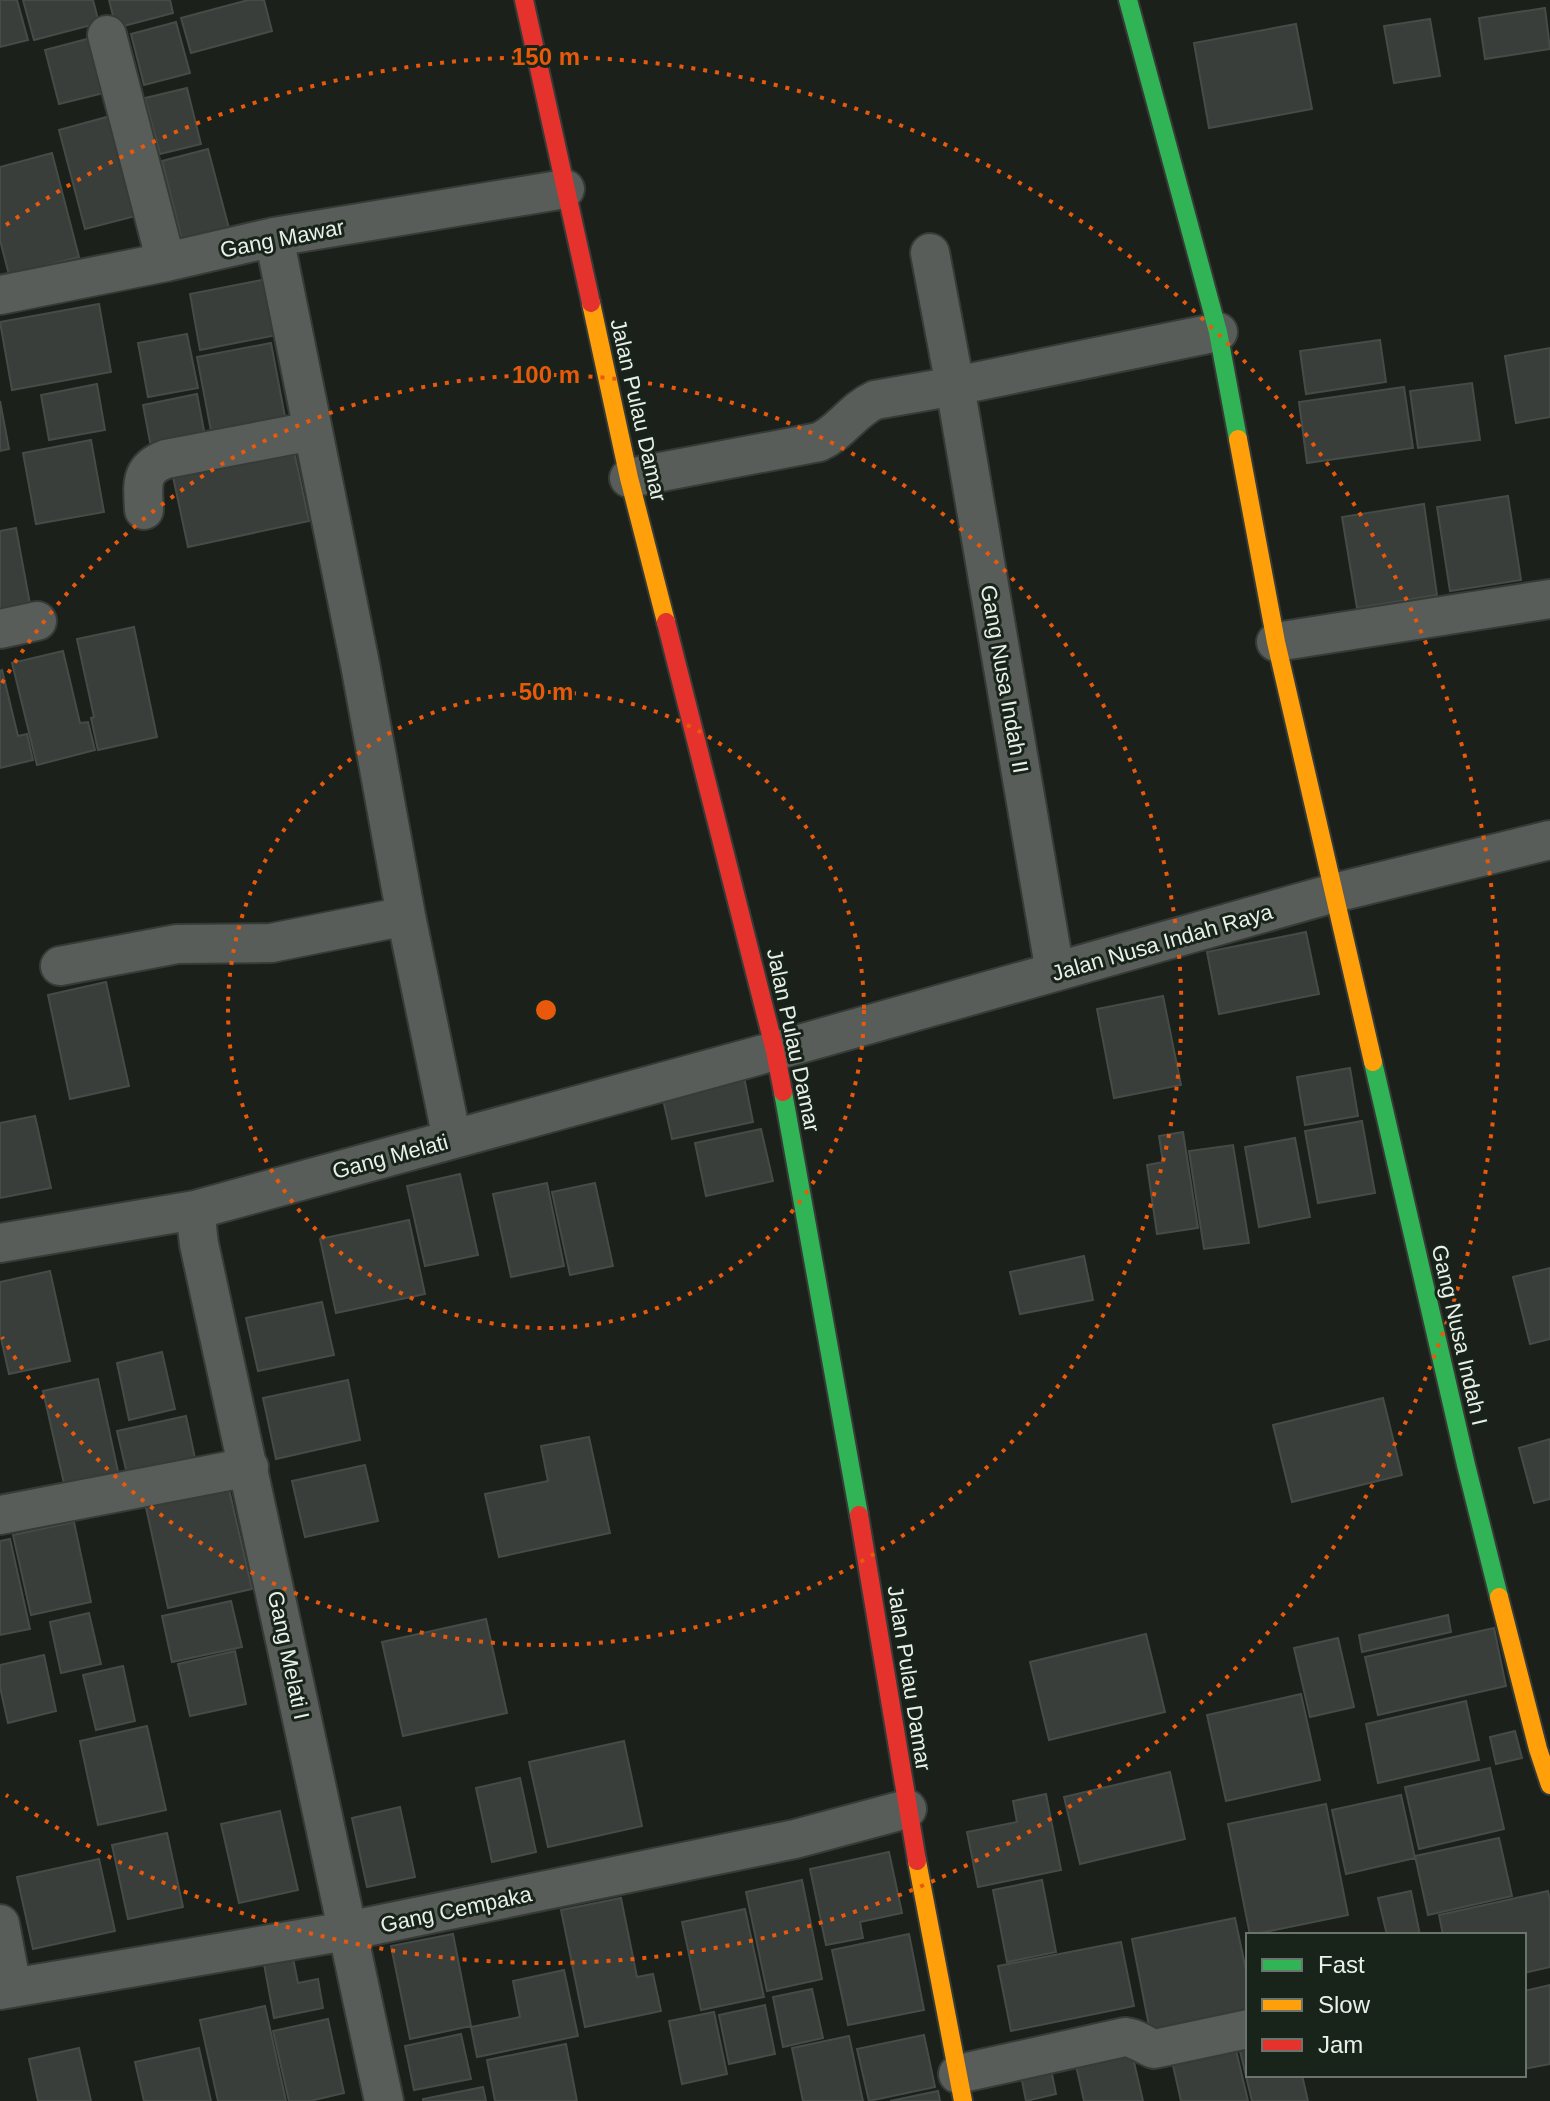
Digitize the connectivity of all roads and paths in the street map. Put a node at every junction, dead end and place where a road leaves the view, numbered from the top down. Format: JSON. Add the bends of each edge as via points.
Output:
{"nodes":[{"id":1,"x":524,"y":0,"type":"edge"},
{"id":2,"x":1128,"y":0,"type":"edge"},
{"id":3,"x":107,"y":35,"type":"dead end"},
{"id":4,"x":565,"y":189,"type":"junction"},
{"id":5,"x":274,"y":237,"type":"junction"},
{"id":6,"x":930,"y":253,"type":"dead end"},
{"id":7,"x":166,"y":262,"type":"junction"},
{"id":8,"x":0,"y":295,"type":"edge"},
{"id":9,"x":1218,"y":332,"type":"junction"},
{"id":10,"x":955,"y":386,"type":"junction"},
{"id":11,"x":312,"y":431,"type":"junction"},
{"id":12,"x":629,"y":478,"type":"junction"},
{"id":13,"x":144,"y":510,"type":"dead end"},
{"id":14,"x":1550,"y":599,"type":"edge"},
{"id":15,"x":37,"y":621,"type":"dead end"},
{"id":16,"x":0,"y":629,"type":"edge"},
{"id":17,"x":1276,"y":642,"type":"junction"},
{"id":18,"x":1550,"y":840,"type":"edge"},
{"id":19,"x":1334,"y":893,"type":"junction"},
{"id":20,"x":406,"y":916,"type":"junction"},
{"id":21,"x":60,"y":966,"type":"dead end"},
{"id":22,"x":1055,"y":972,"type":"junction"},
{"id":23,"x":775,"y":1051,"type":"junction"},
{"id":24,"x":452,"y":1139,"type":"junction"},
{"id":25,"x":195,"y":1210,"type":"junction"},
{"id":26,"x":0,"y":1243,"type":"edge"},
{"id":27,"x":249,"y":1467,"type":"junction"},
{"id":28,"x":0,"y":1515,"type":"edge"},
{"id":29,"x":1550,"y":1785,"type":"edge"},
{"id":30,"x":907,"y":1809,"type":"junction"},
{"id":31,"x":0,"y":1924,"type":"edge"},
{"id":32,"x":347,"y":1931,"type":"junction"},
{"id":33,"x":6,"y":1989,"type":"edge"},
{"id":34,"x":1246,"y":2029,"type":"edge"},
{"id":35,"x":960,"y":2087,"type":"edge"},
{"id":36,"x":384,"y":2101,"type":"edge"}],
"edges":[{"from":1,"to":4,"type":"street","name":"Jalan Pulau Damar"},
{"from":2,"to":9,"type":"street","name":"Gang Nusa Indah I"},
{"from":3,"to":7,"type":"street"},
{"from":4,"to":5,"type":"street","name":"Gang Mawar"},
{"from":4,"to":12,"type":"street","name":"Jalan Pulau Damar"},
{"from":5,"to":7,"type":"street","name":"Gang Mawar"},
{"from":5,"to":11,"type":"street"},
{"from":6,"to":10,"type":"street","name":"Gang Nusa Indah II"},
{"from":7,"to":8,"type":"street","name":"Gang Mawar"},
{"from":9,"to":10,"type":"street"},
{"from":9,"to":17,"type":"street","name":"Gang Nusa Indah I"},
{"from":10,"to":12,"type":"street","via":[[875,400],[819,442]]},
{"from":10,"to":22,"type":"street","name":"Gang Nusa Indah II"},
{"from":11,"to":13,"type":"street","via":[[156,463],[143,481]]},
{"from":11,"to":20,"type":"street"},
{"from":12,"to":23,"type":"street","name":"Jalan Pulau Damar"},
{"from":14,"to":17,"type":"street"},
{"from":15,"to":16,"type":"street"},
{"from":17,"to":19,"type":"street","name":"Gang Nusa Indah I"},
{"from":18,"to":19,"type":"street","name":"Jalan Nusa Indah Raya"},
{"from":19,"to":22,"type":"street","name":"Jalan Nusa Indah Raya"},
{"from":19,"to":29,"type":"street","name":"Gang Nusa Indah I","via":[[1466,1465]]},
{"from":20,"to":21,"type":"street","via":[[271,943],[177,944]]},
{"from":20,"to":24,"type":"street"},
{"from":22,"to":23,"type":"street","name":"Jalan Nusa Indah Raya"},
{"from":23,"to":24,"type":"street","name":"Gang Melati"},
{"from":23,"to":30,"type":"street","name":"Jalan Pulau Damar"},
{"from":24,"to":25,"type":"street","name":"Gang Melati"},
{"from":25,"to":26,"type":"street","name":"Gang Melati"},
{"from":25,"to":27,"type":"street","name":"Gang Melati I"},
{"from":27,"to":28,"type":"street"},
{"from":27,"to":32,"type":"street","name":"Gang Melati I"},
{"from":30,"to":32,"type":"street","name":"Gang Cempaka","via":[[795,1839]]},
{"from":30,"to":35,"type":"street","name":"Jalan Pulau Damar"},
{"from":31,"to":33,"type":"street"},
{"from":32,"to":33,"type":"street","name":"Gang Cempaka"},
{"from":32,"to":36,"type":"street","name":"Gang Melati I"},
{"from":34,"to":35,"type":"street","via":[[1154,2049],[1125,2037]]}]}
